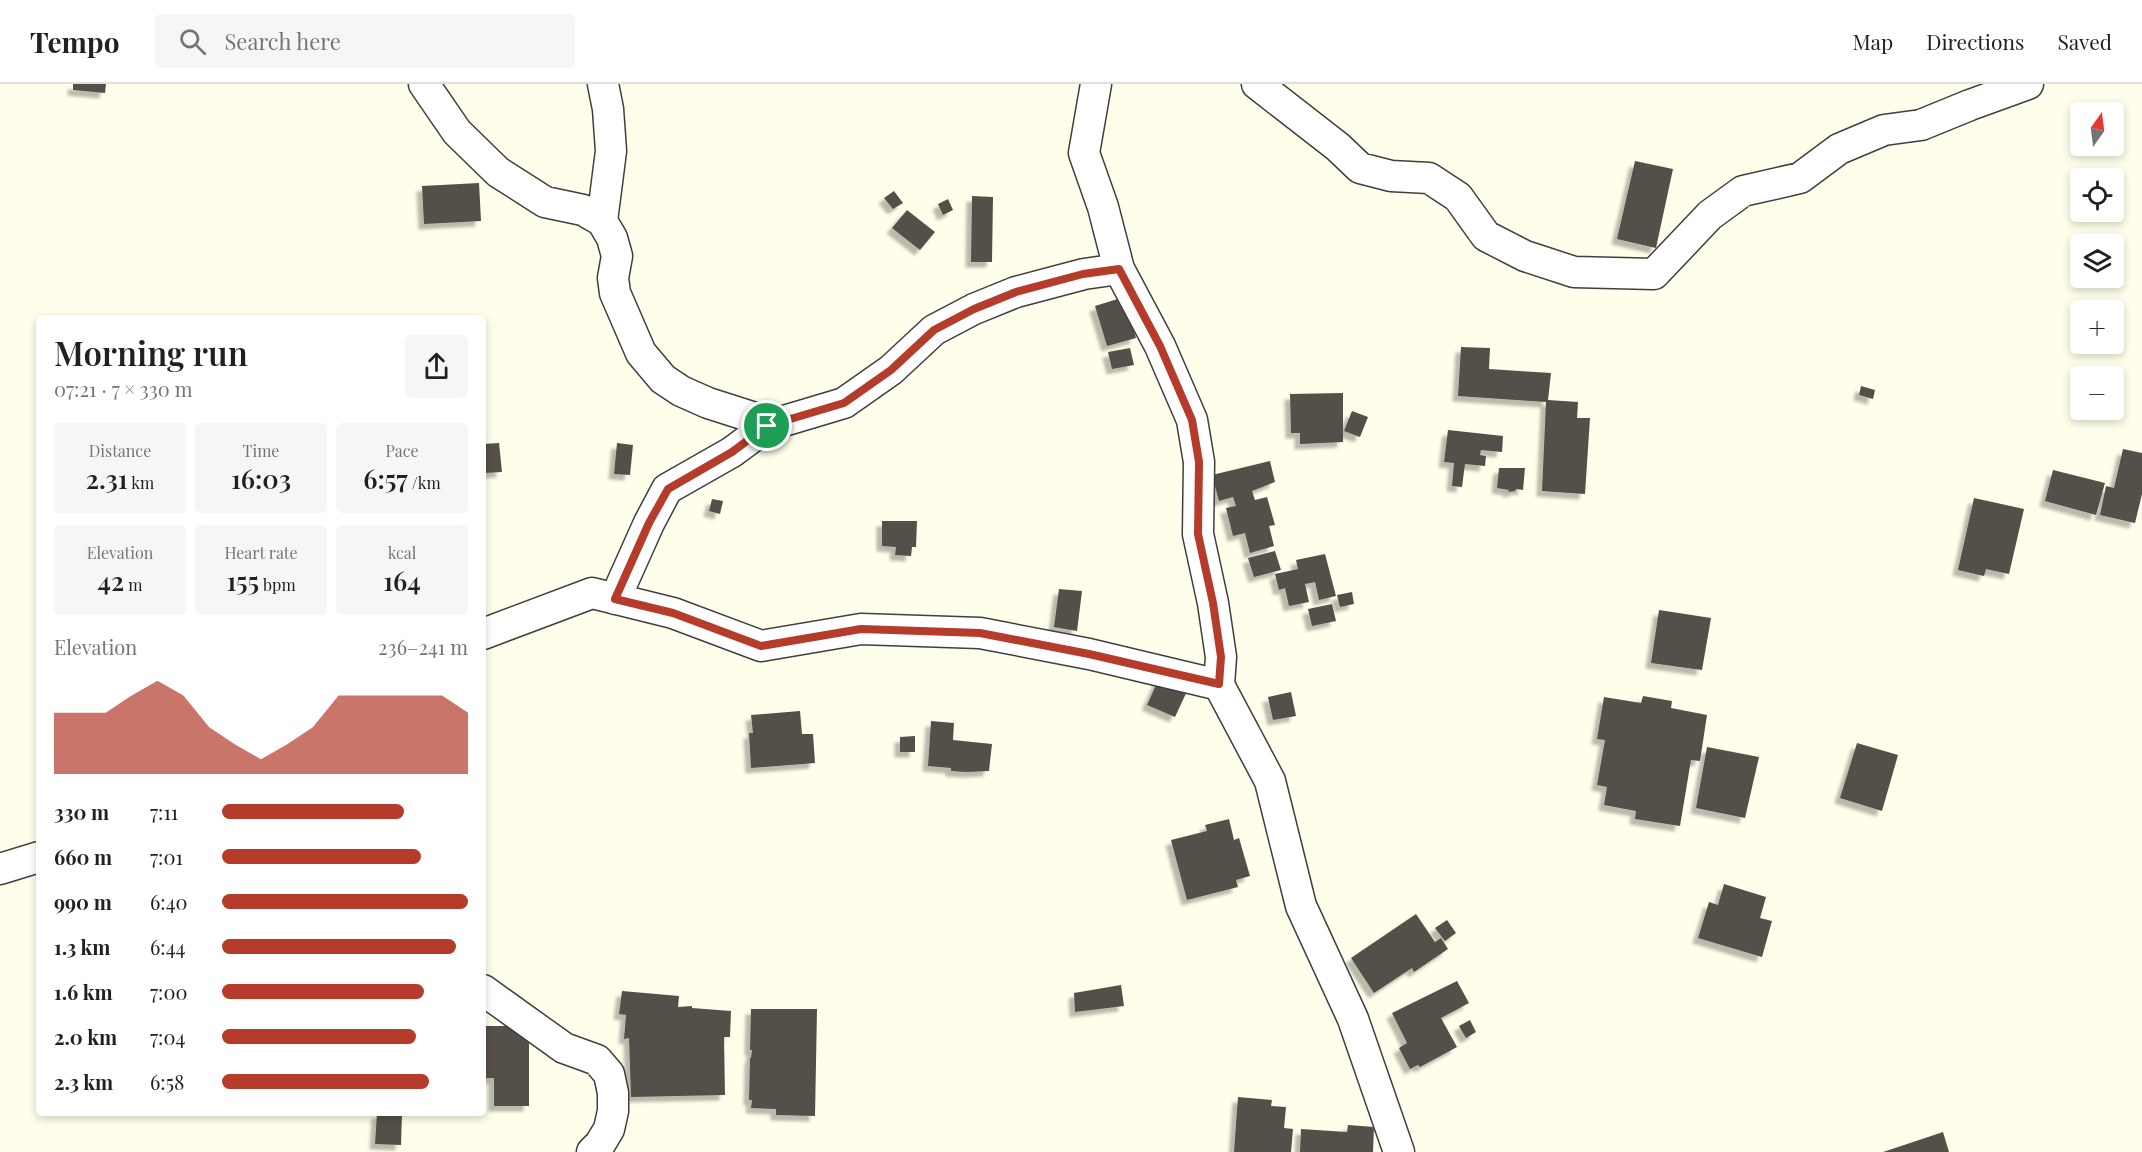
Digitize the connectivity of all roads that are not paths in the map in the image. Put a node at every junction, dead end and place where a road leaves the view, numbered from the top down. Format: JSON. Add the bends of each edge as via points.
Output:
{"nodes":[{"id":1,"x":424,"y":84,"type":"edge"},
{"id":2,"x":603,"y":84,"type":"edge"},
{"id":3,"x":1096,"y":84,"type":"edge"},
{"id":4,"x":1257,"y":84,"type":"edge"},
{"id":5,"x":2028,"y":84,"type":"edge"},
{"id":6,"x":602,"y":220,"type":"junction"},
{"id":7,"x":1119,"y":269,"type":"junction"},
{"id":8,"x":767,"y":426,"type":"junction"},
{"id":9,"x":615,"y":599,"type":"junction"},
{"id":10,"x":486,"y":633,"type":"edge"},
{"id":11,"x":1219,"y":684,"type":"junction"},
{"id":12,"x":36,"y":859,"type":"edge"},
{"id":13,"x":0,"y":869,"type":"edge"},
{"id":14,"x":486,"y":992,"type":"edge"},
{"id":15,"x":592,"y":1152,"type":"edge"},
{"id":16,"x":1399,"y":1152,"type":"edge"}],
"edges":[{"from":1,"to":6,"type":"street","via":[[458,132],[498,172],[545,202],[583,210]]},
{"from":2,"to":6,"type":"street","via":[[611,151]]},
{"from":3,"to":7,"type":"street","via":[[1084,153]]},
{"from":4,"to":5,"type":"street","via":[[1360,168],[1391,176],[1429,178],[1458,197],[1486,236],[1525,256],[1574,272],[1654,274],[1710,215],[1743,191],[1800,178],[1839,149],[1884,130],[1921,125]]},
{"from":6,"to":8,"type":"street","via":[[617,256],[615,293],[640,353],[681,392],[755,418]]},
{"from":7,"to":8,"type":"street","via":[[1016,292],[974,309],[934,330],[891,370],[844,403]]},
{"from":7,"to":11,"type":"street","via":[[1160,346],[1192,420],[1199,462],[1198,534],[1221,657]]},
{"from":8,"to":9,"type":"street","via":[[732,452],[668,489]]},
{"from":9,"to":10,"type":"street","via":[[592,593]]},
{"from":9,"to":11,"type":"street","via":[[673,613],[761,646],[861,629],[980,633]]},
{"from":11,"to":16,"type":"street","via":[[1270,782],[1301,906],[1353,1019]]},
{"from":12,"to":13,"type":"street"},
{"from":14,"to":15,"type":"street","via":[[564,1048],[597,1060],[609,1074],[614,1111],[609,1129]]}]}
